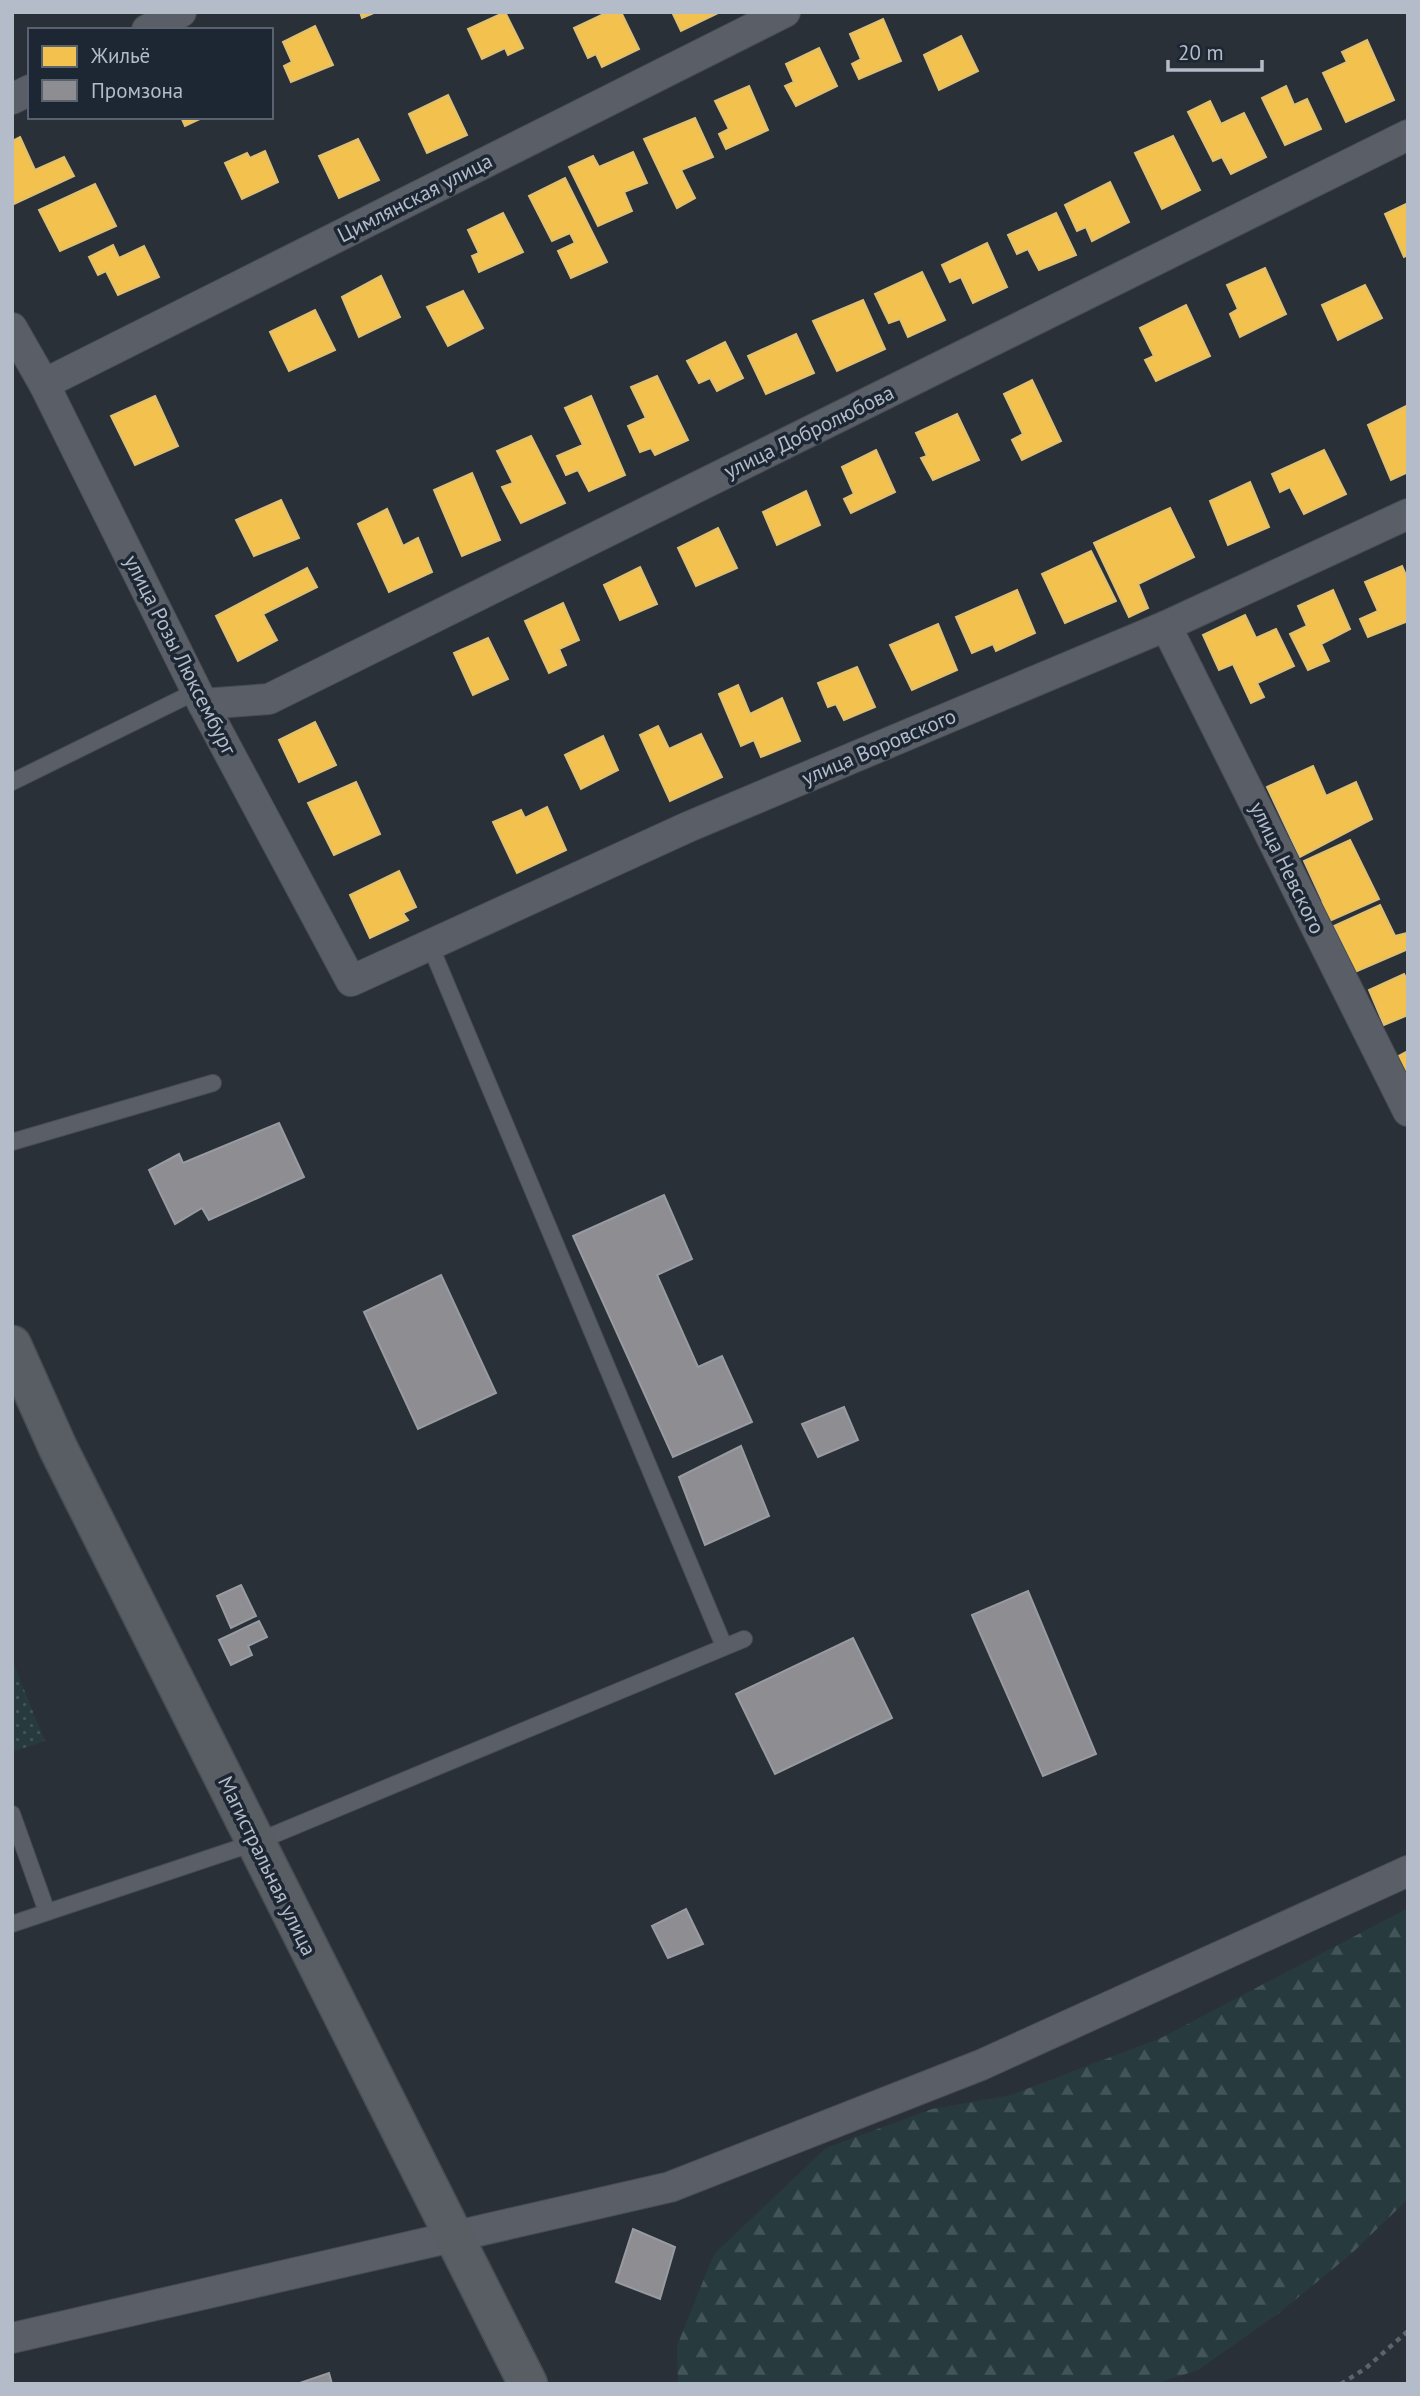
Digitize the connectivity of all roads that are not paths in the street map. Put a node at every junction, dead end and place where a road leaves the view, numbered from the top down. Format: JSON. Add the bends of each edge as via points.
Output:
{"nodes":[{"id":1,"x":181,"y":12,"type":"edge"},
{"id":2,"x":785,"y":12,"type":"edge"},
{"id":3,"x":151,"y":28,"type":"edge"},
{"id":4,"x":28,"y":91,"type":"edge"},
{"id":5,"x":12,"y":99,"type":"edge"},
{"id":6,"x":1408,"y":135,"type":"edge"},
{"id":7,"x":12,"y":328,"type":"edge"},
{"id":8,"x":44,"y":384,"type":"junction"},
{"id":9,"x":1408,"y":514,"type":"edge"},
{"id":10,"x":1166,"y":626,"type":"junction"},
{"id":11,"x":200,"y":697,"type":"junction"},
{"id":12,"x":12,"y":782,"type":"edge"},
{"id":13,"x":430,"y":945,"type":"junction"},
{"id":14,"x":351,"y":981,"type":"joint"},
{"id":15,"x":213,"y":1083,"type":"dead end"},
{"id":16,"x":1408,"y":1111,"type":"edge"},
{"id":17,"x":12,"y":1142,"type":"edge"},
{"id":18,"x":12,"y":1345,"type":"edge"},
{"id":19,"x":744,"y":1639,"type":"dead end"},
{"id":20,"x":724,"y":1646,"type":"junction"},
{"id":21,"x":12,"y":1814,"type":"edge"},
{"id":22,"x":254,"y":1843,"type":"junction"},
{"id":23,"x":1408,"y":1871,"type":"edge"},
{"id":24,"x":47,"y":1912,"type":"junction"},
{"id":25,"x":12,"y":1924,"type":"edge"},
{"id":26,"x":456,"y":2238,"type":"junction"},
{"id":27,"x":12,"y":2338,"type":"edge"},
{"id":28,"x":528,"y":2384,"type":"edge"}],
"edges":[{"from":1,"to":3,"type":"street"},
{"from":2,"to":8,"type":"street","name":"Цимлянская улица"},
{"from":4,"to":5,"type":"street"},
{"from":6,"to":11,"type":"street","name":"улица Добролюбова","via":[[269,699]]},
{"from":7,"to":8,"type":"street","name":"улица Розы Люксембург"},
{"from":8,"to":11,"type":"street","name":"улица Розы Люксембург"},
{"from":9,"to":10,"type":"street","name":"улица Воровского"},
{"from":10,"to":13,"type":"street","name":"улица Воровского","via":[[688,827]]},
{"from":10,"to":16,"type":"street","name":"улица Невского"},
{"from":11,"to":12,"type":"lane"},
{"from":11,"to":14,"type":"street","name":"улица Розы Люксембург"},
{"from":13,"to":14,"type":"street","name":"улица Воровского"},
{"from":13,"to":20,"type":"lane"},
{"from":15,"to":17,"type":"lane"},
{"from":18,"to":22,"type":"main road","name":"Магистральная улица","via":[[58,1448]]},
{"from":19,"to":20,"type":"lane"},
{"from":20,"to":22,"type":"lane"},
{"from":21,"to":24,"type":"lane"},
{"from":22,"to":24,"type":"lane"},
{"from":22,"to":26,"type":"main road","name":"Магистральная улица"},
{"from":23,"to":26,"type":"street","via":[[981,2065],[670,2187]]},
{"from":24,"to":25,"type":"lane"},
{"from":26,"to":27,"type":"street"},
{"from":26,"to":28,"type":"main road","name":"Магистральная улица"}]}
